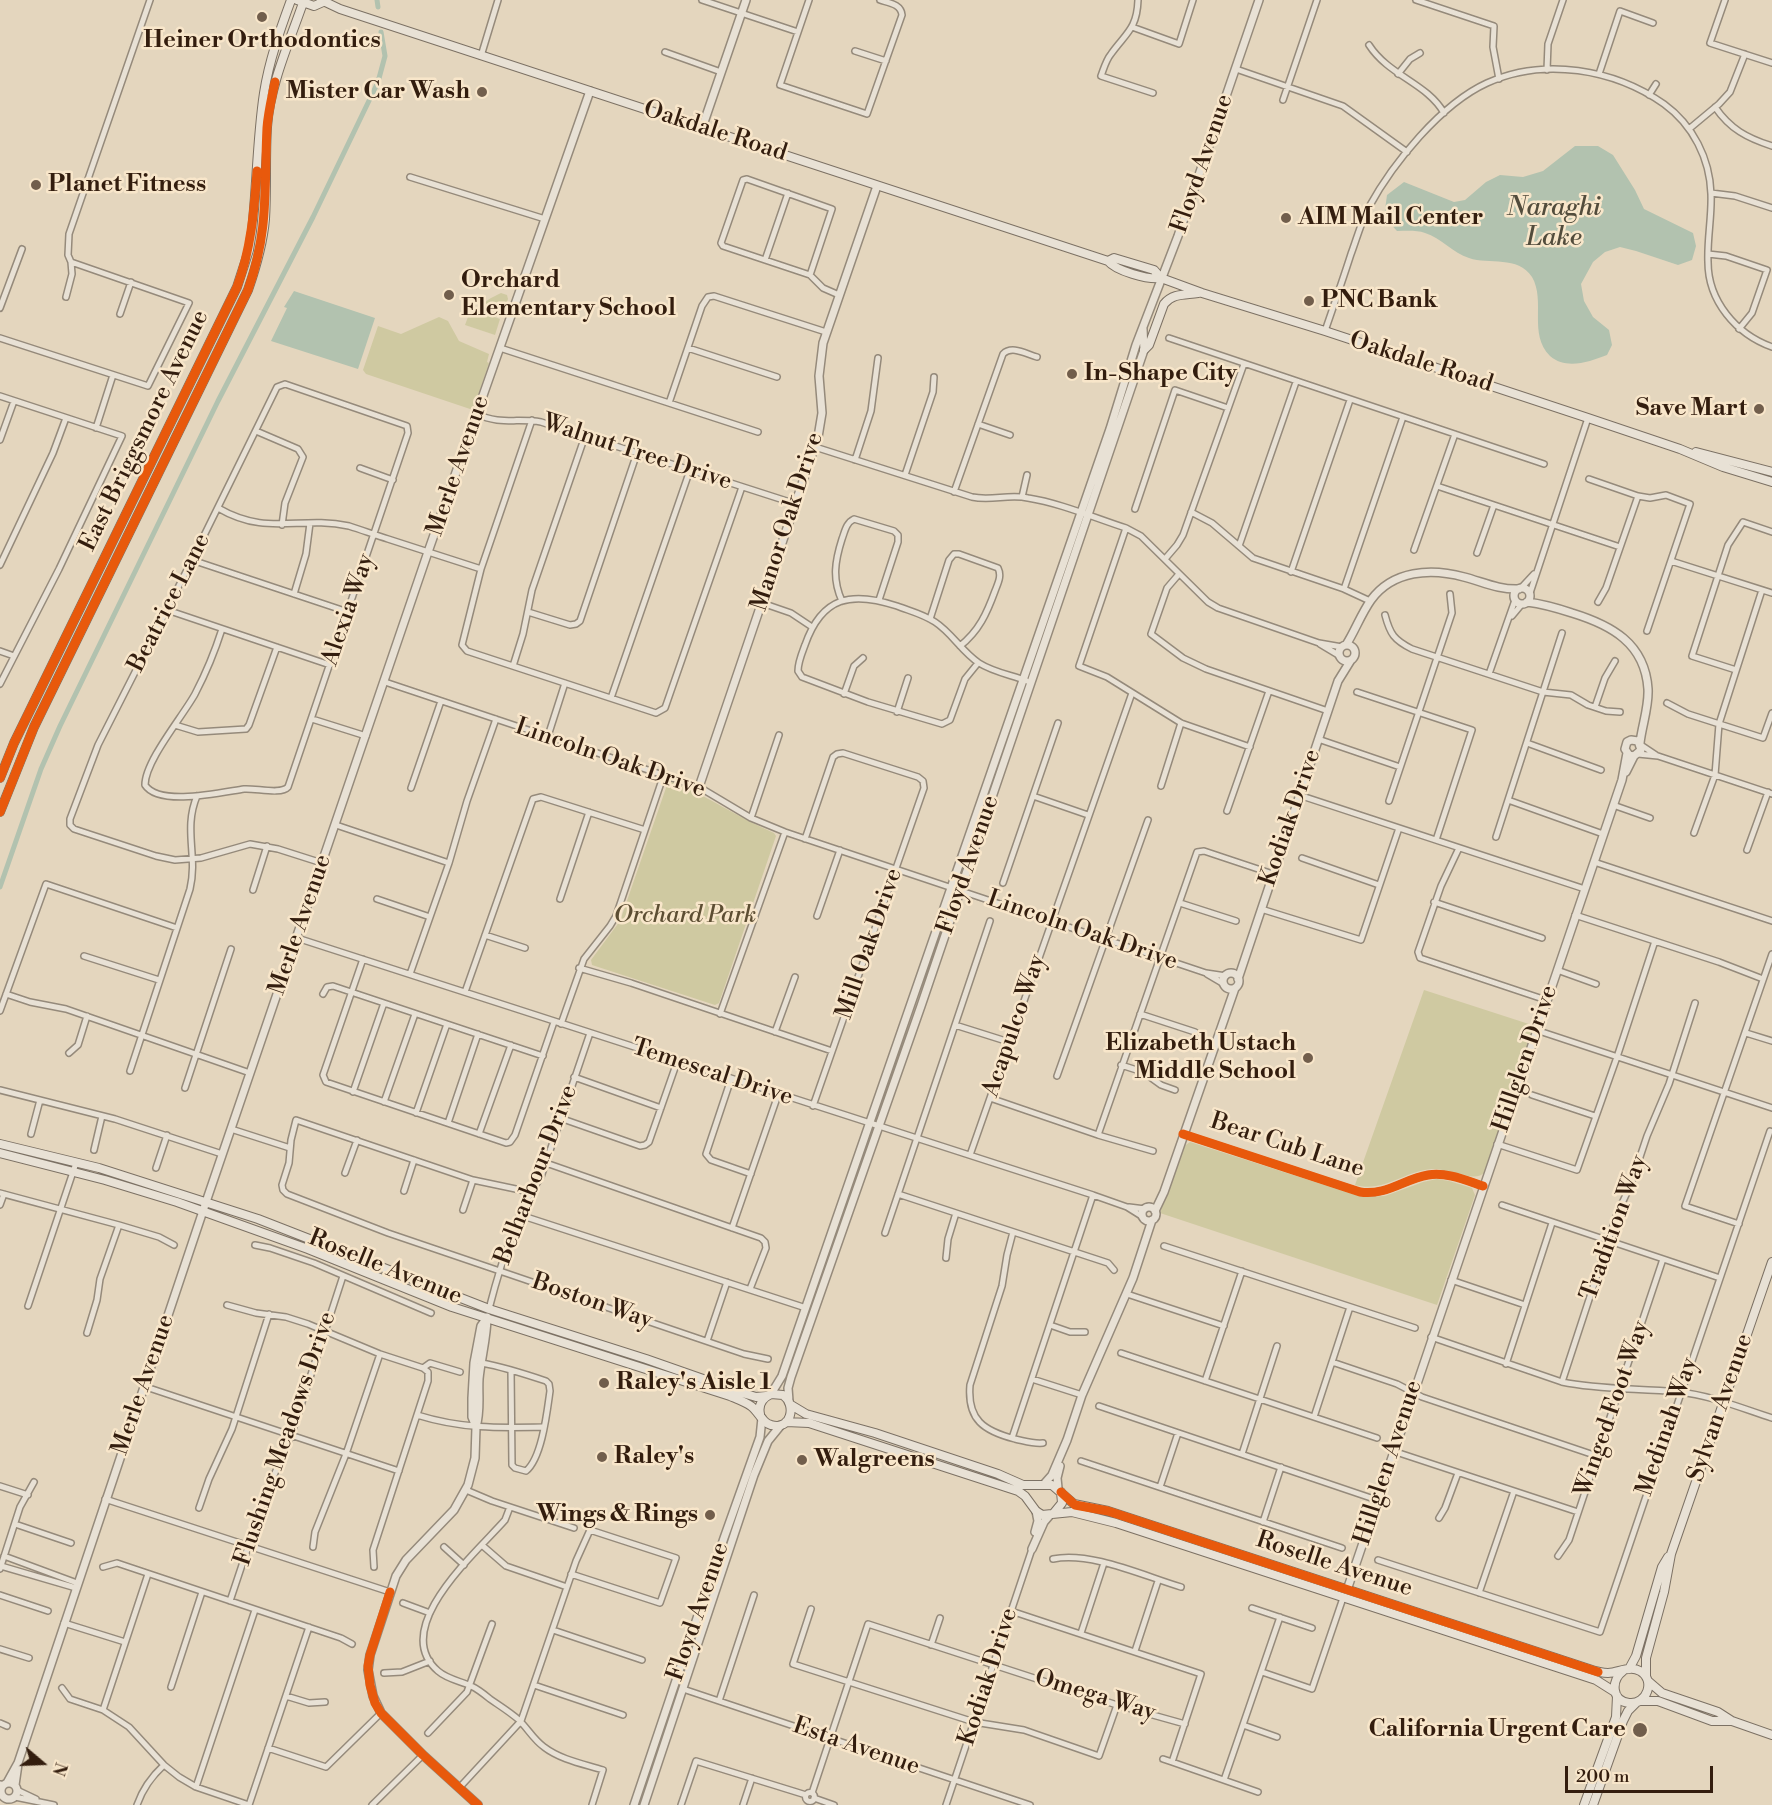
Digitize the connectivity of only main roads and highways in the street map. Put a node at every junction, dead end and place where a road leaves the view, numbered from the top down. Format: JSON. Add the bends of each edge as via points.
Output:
{"nodes":[{"id":1,"x":291,"y":0,"type":"edge"},
{"id":2,"x":301,"y":1,"type":"edge"},
{"id":3,"x":322,"y":1,"type":"edge"},
{"id":4,"x":1202,"y":293,"type":"junction"},
{"id":5,"x":1144,"y":350,"type":"road end"},
{"id":6,"x":1680,"y":449,"type":"junction"},
{"id":7,"x":1723,"y":467,"type":"junction"},
{"id":8,"x":1772,"y":474,"type":"edge"},
{"id":9,"x":1772,"y":482,"type":"edge"},
{"id":10,"x":0,"y":778,"type":"edge"},
{"id":11,"x":0,"y":812,"type":"edge"},
{"id":12,"x":0,"y":1144,"type":"edge"},
{"id":13,"x":0,"y":1153,"type":"edge"},
{"id":14,"x":1772,"y":1262,"type":"edge"},
{"id":15,"x":769,"y":1395,"type":"junction"},
{"id":16,"x":790,"y":1403,"type":"junction"},
{"id":17,"x":761,"y":1416,"type":"junction"},
{"id":18,"x":783,"y":1423,"type":"junction"},
{"id":19,"x":1042,"y":1485,"type":"junction"},
{"id":20,"x":1059,"y":1490,"type":"junction"},
{"id":21,"x":1034,"y":1508,"type":"junction"},
{"id":22,"x":1052,"y":1514,"type":"junction"},
{"id":23,"x":1671,"y":1554,"type":"junction"},
{"id":24,"x":1345,"y":1594,"type":"junction"},
{"id":25,"x":1626,"y":1670,"type":"junction"},
{"id":26,"x":1647,"y":1679,"type":"junction"},
{"id":27,"x":1616,"y":1694,"type":"junction"},
{"id":28,"x":1638,"y":1702,"type":"junction"},
{"id":29,"x":1732,"y":1721,"type":"junction"},
{"id":30,"x":1772,"y":1735,"type":"edge"},
{"id":31,"x":1584,"y":1805,"type":"edge"},
{"id":32,"x":1593,"y":1805,"type":"edge"}],
"edges":[{"from":1,"to":10,"type":"main road","name":"East Briggsmore Avenue","via":[[265,84],[252,231],[237,287]]},
{"from":2,"to":3,"type":"main road","name":"Oakdale Road","via":[[314,6]]},
{"from":2,"to":11,"type":"main road","name":"East Briggsmore Avenue","via":[[270,107],[264,233],[248,290],[34,727]]},
{"from":3,"to":4,"type":"main road","name":"Oakdale Road","via":[[1108,261],[1128,272],[1161,278]]},
{"from":4,"to":5,"type":"main road","via":[[1168,299]]},
{"from":4,"to":6,"type":"main road","name":"Oakdale Road"},
{"from":6,"to":7,"type":"main road","name":"Oakdale Road"},
{"from":6,"to":8,"type":"main road","name":"Oakdale Road","via":[[1726,458]]},
{"from":7,"to":8,"type":"main road"},
{"from":7,"to":9,"type":"main road","name":"Oakdale Road"},
{"from":12,"to":15,"type":"main road","name":"Roselle Avenue","via":[[206,1202],[307,1236],[489,1310],[752,1396]]},
{"from":13,"to":17,"type":"main road","name":"Roselle Avenue","via":[[203,1211],[486,1319],[730,1396],[748,1404]]},
{"from":14,"to":23,"type":"main road","name":"Sylvan Avenue"},
{"from":15,"to":16,"type":"main road","via":[[780,1394]]},
{"from":15,"to":17,"type":"main road","via":[[760,1404]]},
{"from":16,"to":18,"type":"main road","via":[[791,1414]]},
{"from":16,"to":19,"type":"main road","via":[[806,1414],[898,1440],[1018,1484]]},
{"from":17,"to":18,"type":"main road","via":[[771,1425]]},
{"from":18,"to":21,"type":"main road","via":[[810,1423],[1005,1486],[1020,1492]]},
{"from":19,"to":20,"type":"main road"},
{"from":19,"to":21,"type":"main road","via":[[1032,1494]]},
{"from":20,"to":22,"type":"main road","via":[[1062,1503]]},
{"from":20,"to":24,"type":"main road","name":"Roselle Avenue","via":[[1075,1505],[1108,1511]]},
{"from":21,"to":22,"type":"main road","via":[[1042,1515]]},
{"from":22,"to":24,"type":"main road","name":"Roselle Avenue","via":[[1076,1513],[1116,1523],[1299,1583]]},
{"from":23,"to":25,"type":"main road","name":"Sylvan Avenue","via":[[1662,1567],[1636,1656]]},
{"from":23,"to":26,"type":"main road","name":"Sylvan Avenue","via":[[1646,1658]]},
{"from":24,"to":25,"type":"main road","name":"Roselle Avenue","via":[[1589,1669],[1608,1673]]},
{"from":24,"to":27,"type":"main road","name":"Roselle Avenue","via":[[1596,1680]]},
{"from":25,"to":26,"type":"main road","via":[[1638,1670]]},
{"from":25,"to":27,"type":"main road","via":[[1616,1680]]},
{"from":26,"to":28,"type":"main road","via":[[1647,1693]]},
{"from":26,"to":29,"type":"main road","via":[[1662,1693],[1718,1712]]},
{"from":27,"to":28,"type":"main road","via":[[1626,1702]]},
{"from":27,"to":31,"type":"main road","via":[[1617,1715]]},
{"from":28,"to":29,"type":"main road","via":[[1658,1701],[1713,1721]]},
{"from":28,"to":32,"type":"main road","via":[[1623,1721]]},
{"from":29,"to":30,"type":"main road"}]}
